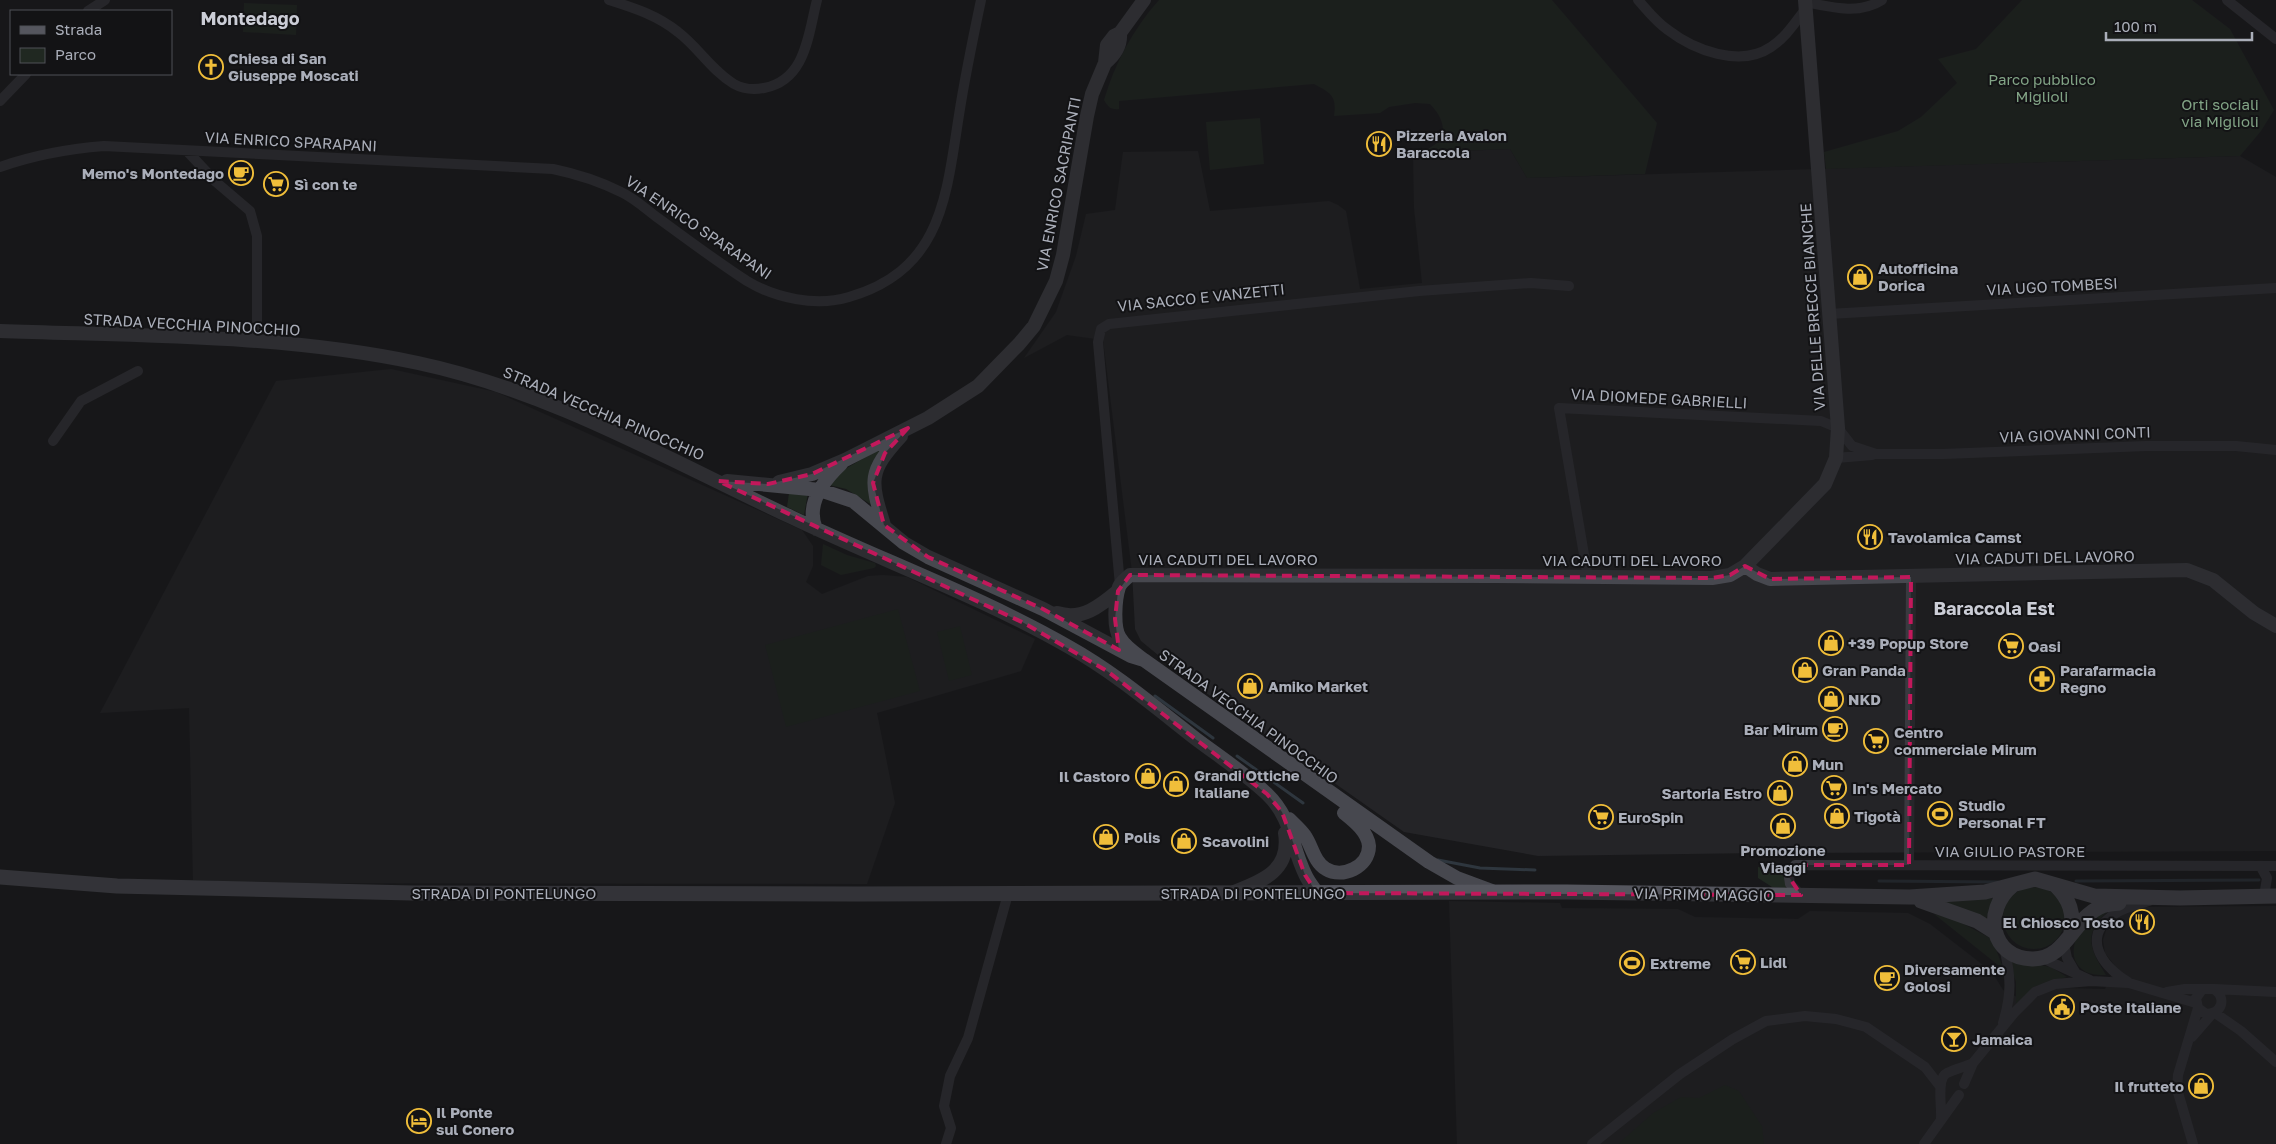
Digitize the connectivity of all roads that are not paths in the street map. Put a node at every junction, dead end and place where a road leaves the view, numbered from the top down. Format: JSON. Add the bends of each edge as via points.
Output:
{"nodes":[{"id":1,"x":105,"y":0,"type":"edge"},
{"id":2,"x":609,"y":0,"type":"edge"},
{"id":3,"x":817,"y":0,"type":"edge"},
{"id":4,"x":981,"y":0,"type":"edge"},
{"id":5,"x":1144,"y":0,"type":"edge"},
{"id":6,"x":1638,"y":0,"type":"edge"},
{"id":7,"x":1882,"y":0,"type":"edge"},
{"id":8,"x":2227,"y":0,"type":"edge"},
{"id":9,"x":1805,"y":4,"type":"edge"},
{"id":10,"x":90,"y":10,"type":"edge"},
{"id":11,"x":2276,"y":39,"type":"edge"},
{"id":12,"x":25,"y":75,"type":"edge"},
{"id":13,"x":0,"y":100,"type":"edge"},
{"id":14,"x":188,"y":151,"type":"junction"},
{"id":15,"x":0,"y":167,"type":"edge"},
{"id":16,"x":1569,"y":286,"type":"dead end"},
{"id":17,"x":2276,"y":288,"type":"edge"},
{"id":18,"x":1829,"y":314,"type":"junction"},
{"id":19,"x":0,"y":331,"type":"edge"},
{"id":20,"x":257,"y":341,"type":"junction"},
{"id":21,"x":138,"y":371,"type":"dead end"},
{"id":22,"x":908,"y":428,"type":"junction"},
{"id":23,"x":1838,"y":428,"type":"junction"},
{"id":24,"x":53,"y":441,"type":"dead end"},
{"id":25,"x":2276,"y":450,"type":"edge"},
{"id":26,"x":1876,"y":454,"type":"junction"},
{"id":27,"x":1836,"y":458,"type":"junction"},
{"id":28,"x":845,"y":460,"type":"junction"},
{"id":29,"x":718,"y":481,"type":"junction"},
{"id":30,"x":768,"y":484,"type":"junction"},
{"id":31,"x":820,"y":490,"type":"junction"},
{"id":32,"x":884,"y":524,"type":"junction"},
{"id":33,"x":816,"y":529,"type":"junction"},
{"id":34,"x":1745,"y":566,"type":"junction"},
{"id":35,"x":1910,"y":577,"type":"junction"},
{"id":36,"x":1588,"y":578,"type":"junction"},
{"id":37,"x":1119,"y":588,"type":"junction"},
{"id":38,"x":1043,"y":609,"type":"junction"},
{"id":39,"x":2276,"y":626,"type":"edge"},
{"id":40,"x":1144,"y":660,"type":"junction"},
{"id":41,"x":1322,"y":788,"type":"junction"},
{"id":42,"x":1282,"y":812,"type":"junction"},
{"id":43,"x":1909,"y":865,"type":"junction"},
{"id":44,"x":2276,"y":866,"type":"edge"},
{"id":45,"x":2262,"y":867,"type":"junction"},
{"id":46,"x":0,"y":877,"type":"edge"},
{"id":47,"x":2013,"y":885,"type":"junction"},
{"id":48,"x":2056,"y":886,"type":"junction"},
{"id":49,"x":1233,"y":893,"type":"junction"},
{"id":50,"x":1317,"y":893,"type":"junction"},
{"id":51,"x":1497,"y":893,"type":"junction"},
{"id":52,"x":1008,"y":894,"type":"junction"},
{"id":53,"x":1801,"y":895,"type":"junction"},
{"id":54,"x":2270,"y":896,"type":"edge"},
{"id":55,"x":1910,"y":897,"type":"junction"},
{"id":56,"x":2152,"y":898,"type":"junction"},
{"id":57,"x":2067,"y":938,"type":"junction"},
{"id":58,"x":2000,"y":939,"type":"junction"},
{"id":59,"x":2042,"y":958,"type":"junction"},
{"id":60,"x":2075,"y":972,"type":"junction"},
{"id":61,"x":2091,"y":981,"type":"junction"},
{"id":62,"x":2129,"y":983,"type":"junction"},
{"id":63,"x":2214,"y":989,"type":"junction"},
{"id":64,"x":2201,"y":991,"type":"junction"},
{"id":65,"x":2245,"y":992,"type":"junction"},
{"id":66,"x":2276,"y":992,"type":"edge"},
{"id":67,"x":2165,"y":993,"type":"junction"},
{"id":68,"x":2197,"y":1005,"type":"junction"},
{"id":69,"x":2218,"y":1007,"type":"junction"},
{"id":70,"x":2001,"y":1028,"type":"junction"},
{"id":71,"x":2188,"y":1042,"type":"junction"},
{"id":72,"x":2276,"y":1062,"type":"edge"},
{"id":73,"x":1973,"y":1063,"type":"junction"},
{"id":74,"x":1925,"y":1067,"type":"junction"},
{"id":75,"x":1950,"y":1072,"type":"junction"},
{"id":76,"x":1964,"y":1084,"type":"junction"},
{"id":77,"x":1940,"y":1088,"type":"junction"},
{"id":78,"x":1958,"y":1095,"type":"junction"},
{"id":79,"x":1940,"y":1118,"type":"junction"},
{"id":80,"x":946,"y":1144,"type":"edge"},
{"id":81,"x":1592,"y":1144,"type":"edge"},
{"id":82,"x":1924,"y":1144,"type":"edge"},
{"id":83,"x":2193,"y":1144,"type":"edge"}],
"edges":[{"from":1,"to":10,"type":"street"},
{"from":2,"to":3,"type":"street","via":[[647,12],[679,32],[735,84],[757,89],[785,80],[798,66]]},
{"from":4,"to":14,"type":"street","name":"VIA ENRICO SPARAPANI","via":[[945,198],[937,222],[924,245],[900,272],[879,286],[842,299],[821,301],[772,293],[748,281],[622,192],[580,175],[509,165]]},
{"from":5,"to":22,"type":"street","name":"VIA ENRICO SACRIPANTI","via":[[1120,33],[1121,42],[1105,63],[1092,94],[1058,272],[1034,326],[978,386]]},
{"from":6,"to":9,"type":"street","via":[[1682,40],[1726,56],[1747,55],[1769,48],[1783,38]]},
{"from":7,"to":9,"type":"street","via":[[1858,9]]},
{"from":8,"to":11,"type":"street"},
{"from":9,"to":18,"type":"street","name":"VIA DELLE BRECCE BIANCHE"},
{"from":12,"to":13,"type":"street"},
{"from":14,"to":15,"type":"street","name":"VIA ENRICO SPARAPANI","via":[[104,146],[29,157]]},
{"from":14,"to":20,"type":"street","name":"VIA ENRICO SPARAPANI","via":[[216,182],[250,210],[257,236]]},
{"from":16,"to":37,"type":"street","name":"VIA SACCO E VANZETTI","via":[[1532,283],[1419,291],[1109,324],[1101,330],[1098,342]]},
{"from":17,"to":18,"type":"street","name":"VIA UGO TOMBESI"},
{"from":18,"to":23,"type":"street","name":"VIA DELLE BRECCE BIANCHE"},
{"from":19,"to":20,"type":"street","name":"STRADA VECCHIA PINOCCHIO"},
{"from":20,"to":29,"type":"street","name":"STRADA VECCHIA PINOCCHIO","via":[[416,363],[487,380],[552,405]]},
{"from":21,"to":24,"type":"street","via":[[81,402]]},
{"from":22,"to":28,"type":"street","name":"VIA ENRICO SACRIPANTI"},
{"from":22,"to":32,"type":"street","name":"VIA ENRICO SACRIPANTI","via":[[885,453],[873,482]]},
{"from":23,"to":26,"type":"street","name":"VIA GIOVANNI CONTI","via":[[1852,446]]},
{"from":23,"to":27,"type":"street","name":"VIA DELLE BRECCE BIANCHE"},
{"from":23,"to":36,"type":"street","name":"VIA DIOMEDE GABRIELLI","via":[[1821,421],[1559,408]]},
{"from":25,"to":26,"type":"street","name":"VIA GIOVANNI CONTI","via":[[2236,446],[2146,446]]},
{"from":26,"to":27,"type":"street","name":"VIA GIOVANNI CONTI"},
{"from":27,"to":34,"type":"street","name":"VIA DELLE BRECCE BIANCHE","via":[[1825,484]]},
{"from":28,"to":30,"type":"street","name":"VIA ENRICO SACRIPANTI","via":[[812,474]]},
{"from":28,"to":31,"type":"street","name":"VIA ENRICO SACRIPANTI"},
{"from":29,"to":30,"type":"street","name":"STRADA VECCHIA PINOCCHIO"},
{"from":29,"to":33,"type":"street","name":"STRADA VECCHIA PINOCCHIO"},
{"from":30,"to":31,"type":"street","name":"STRADA VECCHIA PINOCCHIO"},
{"from":31,"to":32,"type":"street","name":"STRADA VECCHIA PINOCCHIO","via":[[853,501]]},
{"from":31,"to":33,"type":"street","via":[[812,513]]},
{"from":32,"to":38,"type":"street","name":"STRADA VECCHIA PINOCCHIO","via":[[904,543],[928,557]]},
{"from":33,"to":42,"type":"street","name":"STRADA VECCHIA PINOCCHIO","via":[[1072,648],[1218,755],[1267,794]]},
{"from":34,"to":35,"type":"street","name":"VIA CADUTI DEL LAVORO","via":[[1770,579]]},
{"from":34,"to":36,"type":"street","name":"VIA CADUTI DEL LAVORO","via":[[1730,575],[1712,578]]},
{"from":35,"to":39,"type":"street","name":"VIA CADUTI DEL LAVORO","via":[[2187,570],[2213,580]]},
{"from":35,"to":43,"type":"street"},
{"from":36,"to":37,"type":"street","name":"VIA CADUTI DEL LAVORO","via":[[1130,575]]},
{"from":37,"to":38,"type":"street","via":[[1101,604],[1080,615],[1066,616]]},
{"from":37,"to":40,"type":"street","name":"VIA SACCO E VANZETTI","via":[[1116,631],[1124,644]]},
{"from":38,"to":40,"type":"street","name":"STRADA VECCHIA PINOCCHIO"},
{"from":40,"to":41,"type":"street","name":"STRADA VECCHIA PINOCCHIO"},
{"from":41,"to":42,"type":"street","via":[[1334,805],[1357,823],[1366,836],[1367,856],[1351,871],[1343,873],[1325,868],[1316,859],[1305,836]]},
{"from":41,"to":51,"type":"street","name":"STRADA VECCHIA PINOCCHIO","via":[[1429,862],[1456,878]]},
{"from":42,"to":49,"type":"street","via":[[1288,846],[1281,862],[1272,875]]},
{"from":42,"to":50,"type":"street","name":"STRADA VECCHIA PINOCCHIO","via":[[1292,832],[1305,875]]},
{"from":43,"to":45,"type":"street","name":"VIA GIULIO PASTORE"},
{"from":43,"to":53,"type":"street","name":"VIA GIULIO PASTORE","via":[[1795,864],[1789,877],[1790,884]]},
{"from":44,"to":45,"type":"street","name":"VIA GIULIO PASTORE"},
{"from":45,"to":54,"type":"street"},
{"from":46,"to":52,"type":"main road","name":"STRADA DI PONTELUNGO","via":[[117,886],[238,890]]},
{"from":47,"to":48,"type":"main road","name":"VIA PRIMO MAGGIO","via":[[2035,879]]},
{"from":47,"to":55,"type":"main road","name":"VIA PRIMO MAGGIO","via":[[1985,892]]},
{"from":47,"to":58,"type":"main road","via":[[1996,904],[1994,919]]},
{"from":48,"to":56,"type":"main road","name":"VIA PRIMO MAGGIO","via":[[2094,896]]},
{"from":48,"to":57,"type":"main road","via":[[2071,907],[2073,920]]},
{"from":49,"to":50,"type":"main road","name":"STRADA DI PONTELUNGO"},
{"from":49,"to":52,"type":"main road","name":"STRADA DI PONTELUNGO"},
{"from":50,"to":51,"type":"main road","name":"STRADA DI PONTELUNGO"},
{"from":51,"to":53,"type":"main road","name":"VIA PRIMO MAGGIO"},
{"from":52,"to":80,"type":"street","via":[[968,1038],[950,1076],[944,1106],[951,1128]]},
{"from":53,"to":55,"type":"main road","name":"VIA PRIMO MAGGIO"},
{"from":54,"to":56,"type":"main road","name":"VIA PRIMO MAGGIO"},
{"from":55,"to":58,"type":"main road","name":"VIA PRIMO MAGGIO","via":[[1977,921]]},
{"from":56,"to":57,"type":"main road","name":"VIA PRIMO MAGGIO","via":[[2101,907]]},
{"from":56,"to":62,"type":"street","name":"VIA PRIMO MAGGIO","via":[[2109,918],[2096,943],[2100,958],[2112,973]]},
{"from":57,"to":59,"type":"main road","name":"VIA PRIMO MAGGIO","via":[[2054,953]]},
{"from":57,"to":60,"type":"street","via":[[2067,958]]},
{"from":58,"to":59,"type":"main road","name":"VIA PRIMO MAGGIO","via":[[2021,957]]},
{"from":58,"to":70,"type":"street","via":[[2010,977],[2010,998]]},
{"from":59,"to":60,"type":"street","name":"VIA PRIMO MAGGIO"},
{"from":60,"to":61,"type":"street","name":"VIA PRIMO MAGGIO"},
{"from":61,"to":62,"type":"street","name":"VIA PRIMO MAGGIO"},
{"from":61,"to":70,"type":"street","name":"VIA PRIMO MAGGIO","via":[[2055,984],[2035,992]]},
{"from":62,"to":67,"type":"street"},
{"from":63,"to":64,"type":"street"},
{"from":63,"to":65,"type":"street"},
{"from":63,"to":69,"type":"street"},
{"from":64,"to":67,"type":"street","via":[[2185,989]]},
{"from":64,"to":68,"type":"street","via":[[2196,998]]},
{"from":65,"to":66,"type":"street"},
{"from":65,"to":69,"type":"street"},
{"from":67,"to":68,"type":"street"},
{"from":68,"to":69,"type":"street","via":[[2204,1014]]},
{"from":68,"to":71,"type":"street"},
{"from":69,"to":71,"type":"street"},
{"from":69,"to":72,"type":"street"},
{"from":70,"to":73,"type":"street"},
{"from":71,"to":83,"type":"street","via":[[2177,1089]]},
{"from":73,"to":75,"type":"street"},
{"from":73,"to":76,"type":"street"},
{"from":74,"to":75,"type":"street"},
{"from":74,"to":77,"type":"street"},
{"from":74,"to":81,"type":"street","via":[[1866,1027],[1836,1019],[1804,1016],[1766,1021],[1680,1074]]},
{"from":75,"to":76,"type":"street","via":[[1961,1075]]},
{"from":75,"to":77,"type":"street","via":[[1941,1077]]},
{"from":76,"to":78,"type":"street"},
{"from":77,"to":78,"type":"street","via":[[1950,1097]]},
{"from":77,"to":79,"type":"street"},
{"from":78,"to":79,"type":"street"},
{"from":79,"to":82,"type":"street"}]}
